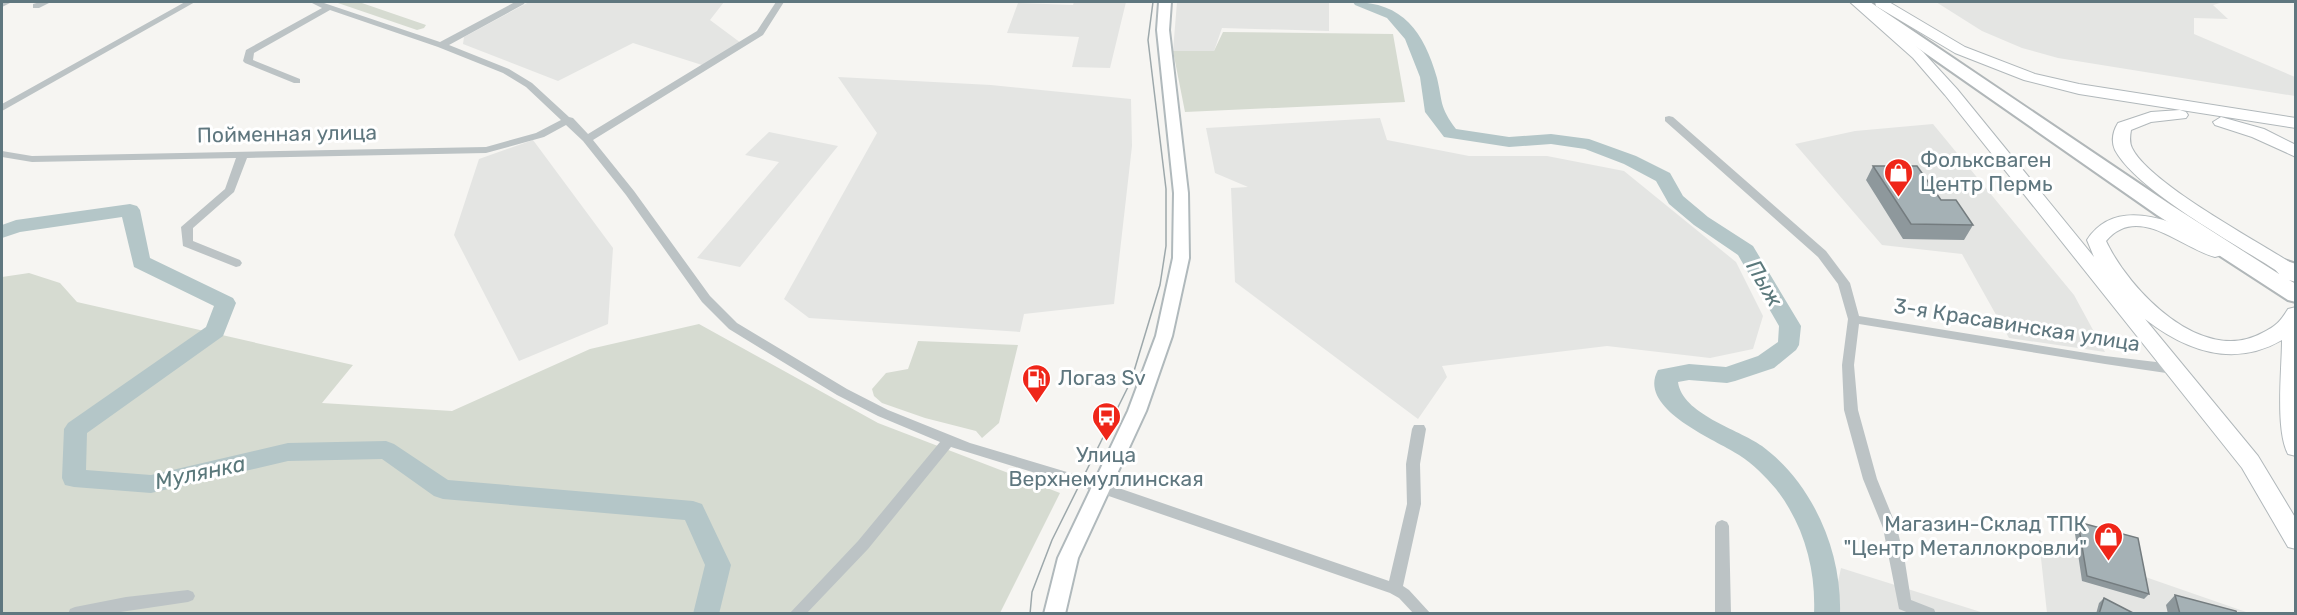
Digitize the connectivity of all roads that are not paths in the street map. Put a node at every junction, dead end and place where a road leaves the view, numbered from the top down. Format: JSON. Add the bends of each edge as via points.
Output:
{"nodes":[{"id":1,"x":8,"y":2,"type":"edge"},
{"id":2,"x":47,"y":2,"type":"edge"},
{"id":3,"x":191,"y":2,"type":"edge"},
{"id":4,"x":314,"y":2,"type":"edge"},
{"id":5,"x":521,"y":2,"type":"edge"},
{"id":6,"x":780,"y":2,"type":"edge"},
{"id":7,"x":1165,"y":2,"type":"edge"},
{"id":8,"x":1869,"y":2,"type":"edge"},
{"id":9,"x":2,"y":4,"type":"edge"},
{"id":10,"x":36,"y":6,"type":"dead end"},
{"id":11,"x":329,"y":7,"type":"junction"},
{"id":12,"x":441,"y":45,"type":"junction"},
{"id":13,"x":297,"y":81,"type":"dead end"},
{"id":14,"x":4,"y":104,"type":"edge"},
{"id":15,"x":1669,"y":119,"type":"dead end"},
{"id":16,"x":569,"y":120,"type":"junction"},
{"id":17,"x":2295,"y":123,"type":"edge"},
{"id":18,"x":587,"y":139,"type":"junction"},
{"id":19,"x":2295,"y":152,"type":"edge"},
{"id":20,"x":2,"y":154,"type":"edge"},
{"id":21,"x":243,"y":154,"type":"junction"},
{"id":22,"x":236,"y":263,"type":"dead end"},
{"id":23,"x":2287,"y":282,"type":"edge"},
{"id":24,"x":1854,"y":319,"type":"junction"},
{"id":25,"x":2294,"y":319,"type":"edge"},
{"id":26,"x":2173,"y":369,"type":"junction"},
{"id":27,"x":1419,"y":429,"type":"dead end"},
{"id":28,"x":950,"y":440,"type":"junction"},
{"id":29,"x":2295,"y":448,"type":"edge"},
{"id":30,"x":1102,"y":488,"type":"junction"},
{"id":31,"x":1722,"y":526,"type":"dead end"},
{"id":32,"x":2295,"y":540,"type":"edge"},
{"id":33,"x":1395,"y":589,"type":"junction"},
{"id":34,"x":188,"y":596,"type":"dead end"},
{"id":35,"x":75,"y":614,"type":"edge"},
{"id":36,"x":796,"y":614,"type":"edge"},
{"id":37,"x":1054,"y":614,"type":"edge"},
{"id":38,"x":1424,"y":614,"type":"edge"},
{"id":39,"x":1723,"y":614,"type":"edge"},
{"id":40,"x":1929,"y":614,"type":"edge"}],
"edges":[{"from":1,"to":9,"type":"street"},
{"from":2,"to":10,"type":"street"},
{"from":3,"to":14,"type":"street"},
{"from":4,"to":11,"type":"street"},
{"from":5,"to":12,"type":"street"},
{"from":6,"to":18,"type":"street","via":[[766,26],[741,46]]},
{"from":7,"to":30,"type":"street","via":[[1163,30],[1180,193],[1181,258],[1164,336],[1137,411]]},
{"from":8,"to":17,"type":"main road","via":[[1960,50],[2030,77],[2119,96]]},
{"from":8,"to":23,"type":"highway","via":[[2172,200]]},
{"from":8,"to":26,"type":"main road","via":[[1951,92]]},
{"from":11,"to":12,"type":"street"},
{"from":11,"to":13,"type":"street","via":[[249,52],[248,61]]},
{"from":12,"to":16,"type":"street","via":[[520,79]]},
{"from":15,"to":24,"type":"street","via":[[1822,254],[1844,283]]},
{"from":16,"to":18,"type":"street"},
{"from":16,"to":21,"type":"street","name":"Пойменная улица","via":[[540,135],[486,150]]},
{"from":18,"to":28,"type":"street","via":[[706,299],[733,326],[883,413]]},
{"from":19,"to":23,"type":"main road","via":[[2258,133],[2208,118],[2180,115],[2138,119],[2124,127],[2121,137],[2123,148],[2140,168]]},
{"from":20,"to":21,"type":"street","name":"Пойменная улица","via":[[32,159]]},
{"from":21,"to":22,"type":"street","via":[[230,190],[187,227],[186,243]]},
{"from":23,"to":25,"type":"main road","via":[[2155,223],[2115,223],[2101,231],[2096,240],[2108,266],[2138,301],[2180,333],[2203,342],[2241,348],[2259,344]]},
{"from":24,"to":26,"type":"street","name":"3-я Красавинская улица"},
{"from":24,"to":40,"type":"street","via":[[1848,365],[1851,410],[1870,479],[1890,528],[1904,604]]},
{"from":25,"to":29,"type":"main road"},
{"from":26,"to":32,"type":"main road","via":[[2250,462]]},
{"from":27,"to":33,"type":"street","via":[[1413,464],[1414,504]]},
{"from":28,"to":30,"type":"street"},
{"from":28,"to":36,"type":"street","via":[[863,545]]},
{"from":30,"to":33,"type":"street"},
{"from":30,"to":37,"type":"street","via":[[1068,558]]},
{"from":31,"to":39,"type":"street"},
{"from":33,"to":38,"type":"street"},
{"from":34,"to":35,"type":"street"}]}
